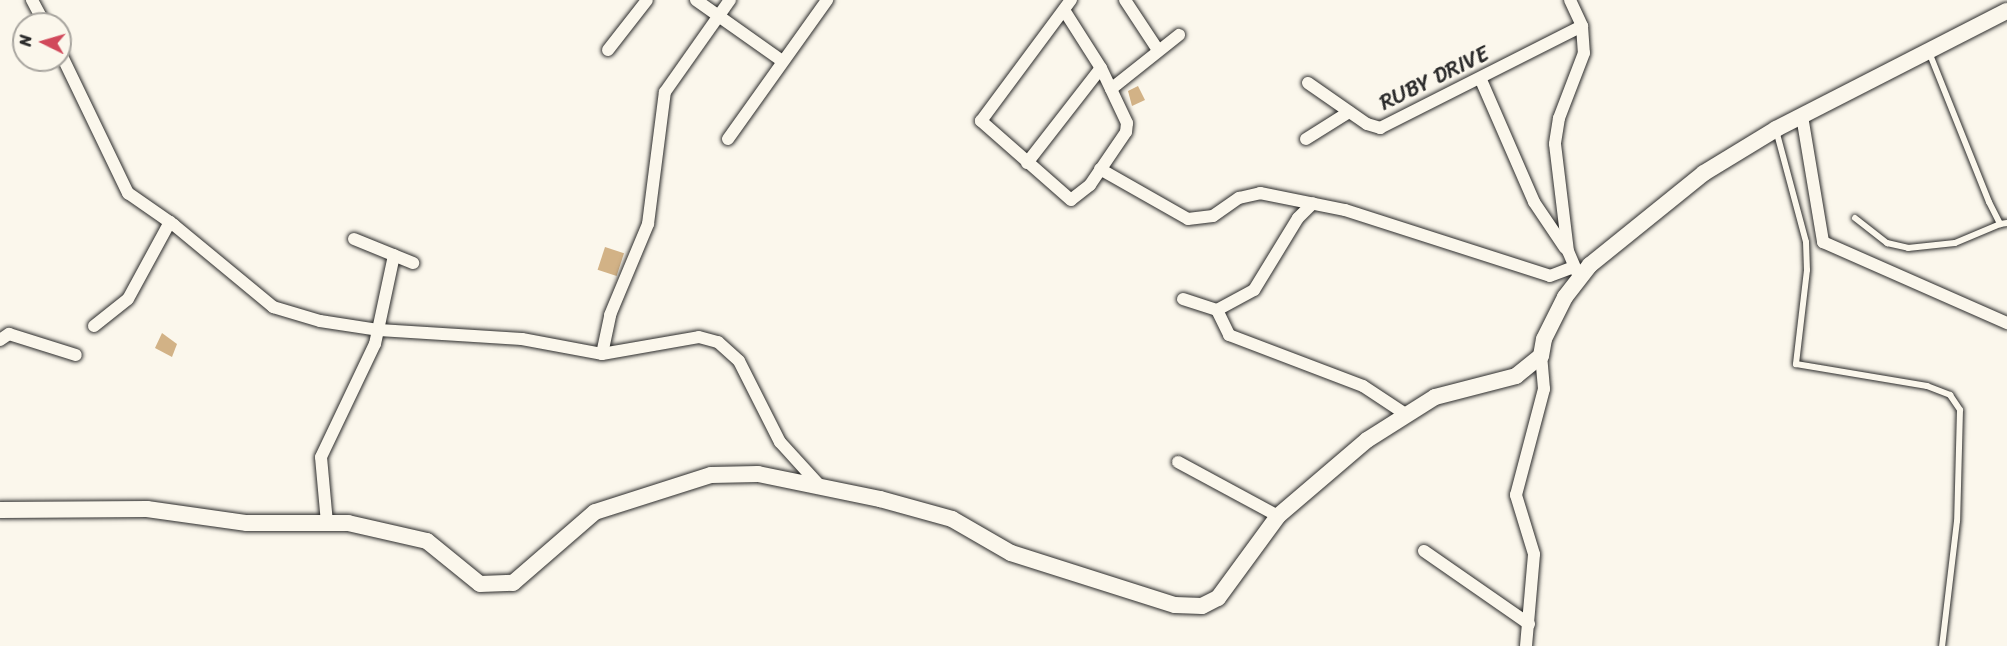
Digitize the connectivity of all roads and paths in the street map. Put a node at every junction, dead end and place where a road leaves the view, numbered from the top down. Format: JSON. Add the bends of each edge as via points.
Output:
{"nodes":[{"id":1,"x":647,"y":0,"type":"edge"},
{"id":2,"x":696,"y":0,"type":"edge"},
{"id":3,"x":730,"y":0,"type":"edge"},
{"id":4,"x":827,"y":0,"type":"edge"},
{"id":5,"x":1125,"y":0,"type":"edge"},
{"id":6,"x":1570,"y":0,"type":"edge"},
{"id":7,"x":1584,"y":0,"type":"edge"},
{"id":8,"x":1067,"y":5,"type":"edge"},
{"id":9,"x":2007,"y":11,"type":"edge"},
{"id":10,"x":719,"y":15,"type":"junction"},
{"id":11,"x":1580,"y":19,"type":"junction"},
{"id":12,"x":1179,"y":35,"type":"dead end"},
{"id":13,"x":1927,"y":49,"type":"junction"},
{"id":14,"x":608,"y":50,"type":"dead end"},
{"id":15,"x":1158,"y":50,"type":"junction"},
{"id":16,"x":782,"y":61,"type":"junction"},
{"id":17,"x":1101,"y":68,"type":"junction"},
{"id":18,"x":70,"y":72,"type":"edge"},
{"id":19,"x":1481,"y":80,"type":"junction"},
{"id":20,"x":1308,"y":83,"type":"dead end"},
{"id":21,"x":1111,"y":89,"type":"junction"},
{"id":22,"x":1349,"y":112,"type":"junction"},
{"id":23,"x":1802,"y":116,"type":"junction"},
{"id":24,"x":1776,"y":129,"type":"junction"},
{"id":25,"x":728,"y":139,"type":"dead end"},
{"id":26,"x":1306,"y":140,"type":"dead end"},
{"id":27,"x":1027,"y":163,"type":"junction"},
{"id":28,"x":1100,"y":169,"type":"junction"},
{"id":29,"x":1313,"y":203,"type":"junction"},
{"id":30,"x":1855,"y":218,"type":"dead end"},
{"id":31,"x":170,"y":222,"type":"junction"},
{"id":32,"x":2004,"y":224,"type":"edge"},
{"id":33,"x":354,"y":239,"type":"dead end"},
{"id":34,"x":1568,"y":251,"type":"junction"},
{"id":35,"x":394,"y":255,"type":"junction"},
{"id":36,"x":413,"y":263,"type":"dead end"},
{"id":37,"x":1577,"y":272,"type":"junction"},
{"id":38,"x":1183,"y":299,"type":"dead end"},
{"id":39,"x":1216,"y":310,"type":"junction"},
{"id":40,"x":2007,"y":323,"type":"edge"},
{"id":41,"x":94,"y":326,"type":"dead end"},
{"id":42,"x":379,"y":330,"type":"junction"},
{"id":43,"x":0,"y":340,"type":"edge"},
{"id":44,"x":602,"y":354,"type":"junction"},
{"id":45,"x":76,"y":355,"type":"dead end"},
{"id":46,"x":1541,"y":356,"type":"junction"},
{"id":47,"x":1407,"y":415,"type":"junction"},
{"id":48,"x":1178,"y":462,"type":"dead end"},
{"id":49,"x":819,"y":486,"type":"junction"},
{"id":50,"x":0,"y":510,"type":"edge"},
{"id":51,"x":1278,"y":516,"type":"junction"},
{"id":52,"x":327,"y":523,"type":"junction"},
{"id":53,"x":1424,"y":551,"type":"dead end"},
{"id":54,"x":1528,"y":624,"type":"junction"},
{"id":55,"x":1526,"y":646,"type":"edge"},
{"id":56,"x":1942,"y":646,"type":"edge"}],
"edges":[{"from":1,"to":14,"type":"street"},
{"from":2,"to":10,"type":"street"},
{"from":3,"to":10,"type":"street"},
{"from":4,"to":16,"type":"street"},
{"from":5,"to":15,"type":"street"},
{"from":6,"to":11,"type":"street"},
{"from":7,"to":11,"type":"street"},
{"from":8,"to":17,"type":"street"},
{"from":8,"to":27,"type":"street","via":[[981,121]]},
{"from":9,"to":13,"type":"street"},
{"from":10,"to":16,"type":"street"},
{"from":10,"to":44,"type":"street","via":[[665,92],[648,224],[610,315]]},
{"from":11,"to":19,"type":"street","name":"RUBY DRIVE"},
{"from":11,"to":34,"type":"street","via":[[1584,53],[1559,118],[1555,144]]},
{"from":12,"to":15,"type":"street"},
{"from":13,"to":23,"type":"street"},
{"from":13,"to":32,"type":"lane"},
{"from":15,"to":21,"type":"street"},
{"from":16,"to":25,"type":"street"},
{"from":17,"to":21,"type":"street"},
{"from":17,"to":27,"type":"street"},
{"from":18,"to":31,"type":"street","via":[[128,193]]},
{"from":19,"to":22,"type":"street","name":"RUBY DRIVE","via":[[1380,128]]},
{"from":19,"to":34,"type":"street","via":[[1534,202]]},
{"from":20,"to":22,"type":"street","name":"RUBY DRIVE"},
{"from":21,"to":28,"type":"street","via":[[1127,127]]},
{"from":22,"to":26,"type":"street"},
{"from":23,"to":24,"type":"street"},
{"from":23,"to":40,"type":"street","via":[[1823,242]]},
{"from":24,"to":37,"type":"street","via":[[1704,174]]},
{"from":24,"to":56,"type":"lane","via":[[1806,242],[1807,270],[1796,364],[1927,386],[1950,394],[1960,410],[1957,521]]},
{"from":27,"to":28,"type":"street","via":[[1071,200],[1090,185]]},
{"from":28,"to":29,"type":"street","via":[[1188,219],[1213,216],[1248,194]]},
{"from":29,"to":37,"type":"street","via":[[1550,276]]},
{"from":29,"to":39,"type":"street","via":[[1298,218],[1254,290]]},
{"from":30,"to":32,"type":"lane","via":[[1887,243],[1908,248],[1955,243]]},
{"from":31,"to":41,"type":"street","via":[[128,299]]},
{"from":31,"to":42,"type":"street","via":[[273,307],[320,321]]},
{"from":33,"to":35,"type":"street"},
{"from":34,"to":37,"type":"street"},
{"from":35,"to":36,"type":"street"},
{"from":35,"to":42,"type":"street"},
{"from":37,"to":46,"type":"street","via":[[1544,339]]},
{"from":38,"to":39,"type":"street"},
{"from":39,"to":47,"type":"street","via":[[1229,335],[1363,386]]},
{"from":42,"to":44,"type":"street","via":[[522,339]]},
{"from":42,"to":52,"type":"street","via":[[321,457]]},
{"from":43,"to":45,"type":"street","via":[[9,334]]},
{"from":44,"to":49,"type":"street","via":[[699,337],[718,342],[739,361],[780,442]]},
{"from":46,"to":47,"type":"street","via":[[1516,376],[1436,397]]},
{"from":46,"to":54,"type":"street","via":[[1544,389],[1516,495],[1534,554]]},
{"from":47,"to":51,"type":"street","via":[[1367,440]]},
{"from":48,"to":51,"type":"street"},
{"from":49,"to":51,"type":"street","via":[[952,519],[1011,553],[1188,607],[1218,598]]},
{"from":49,"to":52,"type":"street","via":[[758,474],[711,476],[595,512],[513,583],[480,584],[427,541],[389,530]]},
{"from":50,"to":52,"type":"street","via":[[147,509],[247,523]]},
{"from":53,"to":54,"type":"street"},
{"from":54,"to":55,"type":"street"}]}
